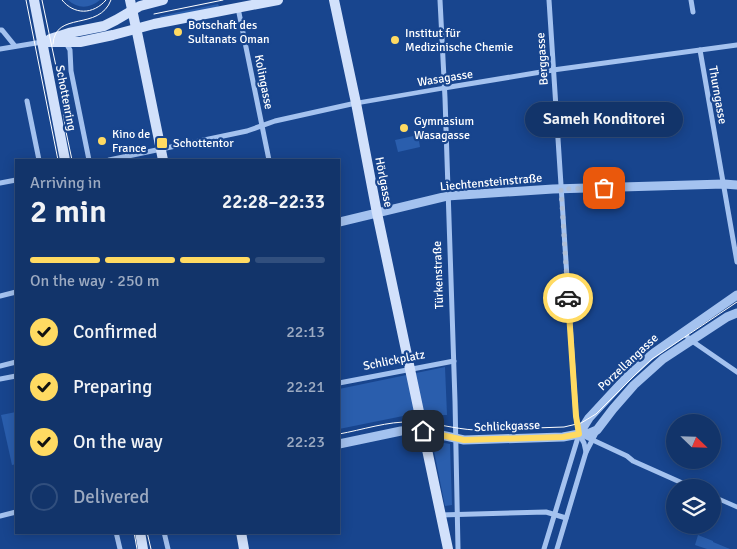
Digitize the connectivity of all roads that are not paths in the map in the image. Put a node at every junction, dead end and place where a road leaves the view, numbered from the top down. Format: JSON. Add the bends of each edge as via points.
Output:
{"nodes":[{"id":1,"x":34,"y":0,"type":"edge"},
{"id":2,"x":163,"y":0,"type":"edge"},
{"id":3,"x":278,"y":0,"type":"edge"},
{"id":4,"x":334,"y":0,"type":"edge"},
{"id":5,"x":440,"y":0,"type":"edge"},
{"id":6,"x":549,"y":0,"type":"edge"},
{"id":7,"x":691,"y":0,"type":"edge"},
{"id":8,"x":131,"y":5,"type":"edge"},
{"id":9,"x":238,"y":8,"type":"junction"},
{"id":10,"x":693,"y":12,"type":"dead end"},
{"id":11,"x":137,"y":29,"type":"junction"},
{"id":12,"x":0,"y":30,"type":"edge"},
{"id":13,"x":42,"y":42,"type":"junction"},
{"id":14,"x":66,"y":42,"type":"junction"},
{"id":15,"x":737,"y":45,"type":"edge"},
{"id":16,"x":15,"y":46,"type":"junction"},
{"id":17,"x":0,"y":49,"type":"edge"},
{"id":18,"x":700,"y":50,"type":"junction"},
{"id":19,"x":553,"y":70,"type":"junction"},
{"id":20,"x":444,"y":88,"type":"junction"},
{"id":21,"x":27,"y":102,"type":"dead end"},
{"id":22,"x":356,"y":103,"type":"junction"},
{"id":23,"x":262,"y":126,"type":"junction"},
{"id":24,"x":162,"y":155,"type":"edge"},
{"id":25,"x":39,"y":159,"type":"edge"},
{"id":26,"x":65,"y":159,"type":"edge"},
{"id":27,"x":89,"y":159,"type":"edge"},
{"id":28,"x":120,"y":159,"type":"edge"},
{"id":29,"x":269,"y":159,"type":"edge"},
{"id":30,"x":15,"y":180,"type":"edge"},
{"id":31,"x":0,"y":183,"type":"edge"},
{"id":32,"x":724,"y":184,"type":"junction"},
{"id":33,"x":737,"y":185,"type":"edge"},
{"id":34,"x":561,"y":189,"type":"junction"},
{"id":35,"x":448,"y":196,"type":"junction"},
{"id":36,"x":377,"y":213,"type":"junction"},
{"id":37,"x":340,"y":222,"type":"edge"},
{"id":38,"x":737,"y":262,"type":"edge"},
{"id":39,"x":15,"y":292,"type":"edge"},
{"id":40,"x":737,"y":295,"type":"edge"},
{"id":41,"x":0,"y":296,"type":"edge"},
{"id":42,"x":737,"y":313,"type":"edge"},
{"id":43,"x":682,"y":332,"type":"junction"},
{"id":44,"x":692,"y":341,"type":"junction"},
{"id":45,"x":454,"y":361,"type":"junction"},
{"id":46,"x":15,"y":362,"type":"edge"},
{"id":47,"x":0,"y":366,"type":"edge"},
{"id":48,"x":410,"y":369,"type":"junction"},
{"id":49,"x":737,"y":372,"type":"edge"},
{"id":50,"x":15,"y":376,"type":"edge"},
{"id":51,"x":0,"y":379,"type":"edge"},
{"id":52,"x":340,"y":383,"type":"edge"},
{"id":53,"x":597,"y":430,"type":"junction"},
{"id":54,"x":423,"y":431,"type":"junction"},
{"id":55,"x":579,"y":434,"type":"junction"},
{"id":56,"x":456,"y":438,"type":"junction"},
{"id":57,"x":594,"y":441,"type":"junction"},
{"id":58,"x":340,"y":444,"type":"edge"},
{"id":59,"x":586,"y":452,"type":"junction"},
{"id":60,"x":673,"y":479,"type":"edge"},
{"id":61,"x":721,"y":500,"type":"edge"},
{"id":62,"x":737,"y":507,"type":"edge"},
{"id":63,"x":15,"y":512,"type":"edge"},
{"id":64,"x":458,"y":514,"type":"junction"},
{"id":65,"x":554,"y":514,"type":"junction"},
{"id":66,"x":440,"y":515,"type":"junction"},
{"id":67,"x":0,"y":516,"type":"edge"},
{"id":68,"x":566,"y":518,"type":"junction"},
{"id":69,"x":116,"y":534,"type":"edge"},
{"id":70,"x":140,"y":534,"type":"edge"},
{"id":71,"x":164,"y":534,"type":"edge"},
{"id":72,"x":241,"y":534,"type":"edge"},
{"id":73,"x":120,"y":549,"type":"edge"},
{"id":74,"x":143,"y":549,"type":"edge"},
{"id":75,"x":168,"y":549,"type":"edge"},
{"id":76,"x":244,"y":549,"type":"edge"},
{"id":77,"x":448,"y":549,"type":"edge"},
{"id":78,"x":458,"y":549,"type":"edge"},
{"id":79,"x":544,"y":549,"type":"edge"},
{"id":80,"x":557,"y":549,"type":"edge"}],
"edges":[{"from":1,"to":13,"type":"main road","name":"Schottenring"},
{"from":2,"to":8,"type":"main road"},
{"from":3,"to":9,"type":"main road"},
{"from":4,"to":22,"type":"main road","name":"Hörlgasse"},
{"from":5,"to":20,"type":"street","name":"Türkenstraße"},
{"from":6,"to":19,"type":"street","name":"Berggasse"},
{"from":7,"to":10,"type":"street"},
{"from":8,"to":11,"type":"main road"},
{"from":8,"to":13,"type":"main road","via":[[116,20],[104,26]]},
{"from":9,"to":11,"type":"main road"},
{"from":9,"to":23,"type":"street","name":"Kolingasse"},
{"from":11,"to":14,"type":"main road","via":[[80,42]]},
{"from":11,"to":24,"type":"main road"},
{"from":12,"to":16,"type":"street"},
{"from":13,"to":14,"type":"main road"},
{"from":13,"to":16,"type":"street"},
{"from":13,"to":26,"type":"main road","name":"Schottenring"},
{"from":14,"to":27,"type":"street","name":"Schottenring"},
{"from":15,"to":18,"type":"street","name":"Wasagasse"},
{"from":16,"to":17,"type":"street"},
{"from":18,"to":19,"type":"street","name":"Wasagasse"},
{"from":18,"to":32,"type":"street","name":"Thurngasse"},
{"from":19,"to":20,"type":"street","name":"Wasagasse"},
{"from":19,"to":34,"type":"street","name":"Berggasse"},
{"from":20,"to":22,"type":"street","name":"Wasagasse"},
{"from":20,"to":35,"type":"street","name":"Türkenstraße"},
{"from":21,"to":25,"type":"street"},
{"from":22,"to":23,"type":"street","name":"Wasagasse"},
{"from":22,"to":36,"type":"main road","name":"Hörlgasse"},
{"from":23,"to":24,"type":"street","name":"Wasagasse"},
{"from":23,"to":29,"type":"street","name":"Kolingasse"},
{"from":24,"to":28,"type":"street","name":"Wasagasse"},
{"from":30,"to":31,"type":"street"},
{"from":32,"to":33,"type":"street","name":"Liechtensteinstraße"},
{"from":32,"to":34,"type":"street","name":"Liechtensteinstraße"},
{"from":32,"to":38,"type":"street","name":"Thurngasse"},
{"from":34,"to":35,"type":"street","name":"Liechtensteinstraße"},
{"from":34,"to":55,"type":"street","name":"Berggasse"},
{"from":35,"to":36,"type":"street","name":"Liechtensteinstraße"},
{"from":35,"to":45,"type":"street","name":"Türkenstraße"},
{"from":36,"to":37,"type":"street","name":"Liechtensteinstraße"},
{"from":36,"to":48,"type":"main road","name":"Hörlgasse"},
{"from":39,"to":41,"type":"street"},
{"from":40,"to":43,"type":"street","name":"Porzellangasse"},
{"from":42,"to":44,"type":"street","name":"Porzellangasse"},
{"from":43,"to":44,"type":"street"},
{"from":43,"to":55,"type":"street","name":"Porzellangasse","via":[[650,355],[626,378],[589,418]]},
{"from":44,"to":49,"type":"street"},
{"from":44,"to":53,"type":"street","name":"Porzellangasse","via":[[663,359],[634,385]]},
{"from":45,"to":48,"type":"street","name":"Schlickplatz"},
{"from":45,"to":56,"type":"street","name":"Türkenstraße"},
{"from":46,"to":47,"type":"street"},
{"from":48,"to":52,"type":"street","name":"Schlickplatz"},
{"from":48,"to":54,"type":"main road"},
{"from":50,"to":51,"type":"street"},
{"from":53,"to":55,"type":"street","name":"Schlickgasse"},
{"from":53,"to":57,"type":"street"},
{"from":54,"to":56,"type":"street","name":"Schlickgasse"},
{"from":54,"to":58,"type":"street","via":[[401,431]]},
{"from":54,"to":66,"type":"main road"},
{"from":55,"to":56,"type":"street","name":"Schlickgasse"},
{"from":55,"to":57,"type":"street"},
{"from":55,"to":59,"type":"street","name":"Berggasse"},
{"from":55,"to":65,"type":"street"},
{"from":56,"to":64,"type":"street","name":"Türkenstraße"},
{"from":57,"to":59,"type":"street"},
{"from":57,"to":60,"type":"street"},
{"from":59,"to":68,"type":"street"},
{"from":61,"to":62,"type":"street"},
{"from":63,"to":67,"type":"street"},
{"from":64,"to":65,"type":"street"},
{"from":64,"to":66,"type":"street"},
{"from":64,"to":78,"type":"street","name":"Türkenstraße"},
{"from":65,"to":68,"type":"street"},
{"from":65,"to":79,"type":"street"},
{"from":66,"to":77,"type":"main road"},
{"from":68,"to":80,"type":"street"},
{"from":69,"to":73,"type":"street"},
{"from":70,"to":74,"type":"main road"},
{"from":71,"to":75,"type":"street"},
{"from":72,"to":76,"type":"main road"}]}
